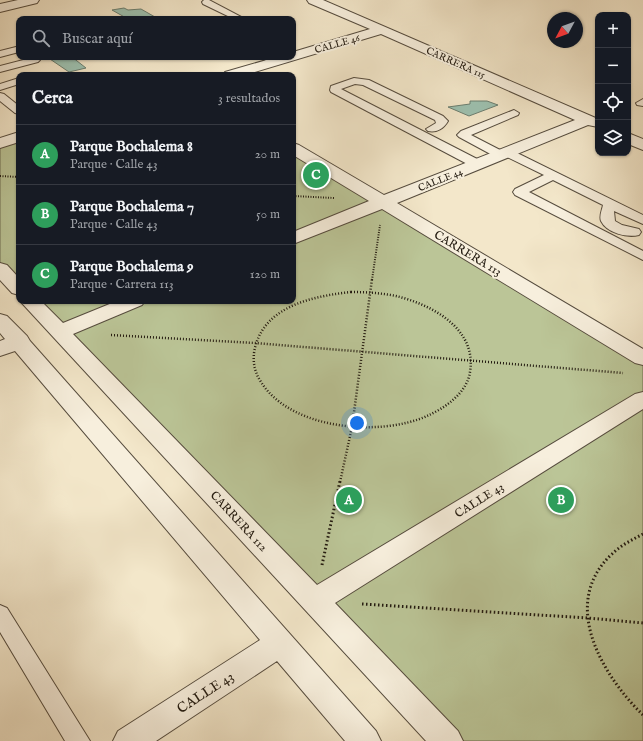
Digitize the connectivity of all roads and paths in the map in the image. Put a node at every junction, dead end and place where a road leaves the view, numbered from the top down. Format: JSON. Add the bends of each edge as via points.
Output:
{"nodes":[{"id":1,"x":33,"y":0,"type":"edge"},
{"id":2,"x":313,"y":0,"type":"edge"},
{"id":3,"x":206,"y":2,"type":"dead end"},
{"id":4,"x":0,"y":8,"type":"edge"},
{"id":5,"x":235,"y":16,"type":"edge"},
{"id":6,"x":382,"y":30,"type":"junction"},
{"id":7,"x":16,"y":50,"type":"dead end"},
{"id":8,"x":0,"y":54,"type":"edge"},
{"id":9,"x":296,"y":56,"type":"edge"},
{"id":10,"x":35,"y":60,"type":"dead end"},
{"id":11,"x":267,"y":60,"type":"edge"},
{"id":12,"x":0,"y":69,"type":"edge"},
{"id":13,"x":237,"y":72,"type":"edge"},
{"id":14,"x":16,"y":82,"type":"edge"},
{"id":15,"x":0,"y":87,"type":"edge"},
{"id":16,"x":0,"y":96,"type":"edge"},
{"id":17,"x":16,"y":106,"type":"edge"},
{"id":18,"x":514,"y":113,"type":"dead end"},
{"id":19,"x":593,"y":122,"type":"edge"},
{"id":20,"x":432,"y":129,"type":"dead end"},
{"id":21,"x":16,"y":138,"type":"edge"},
{"id":22,"x":631,"y":139,"type":"edge"},
{"id":23,"x":0,"y":143,"type":"edge"},
{"id":24,"x":643,"y":145,"type":"edge"},
{"id":25,"x":296,"y":150,"type":"edge"},
{"id":26,"x":503,"y":154,"type":"junction"},
{"id":27,"x":477,"y":164,"type":"junction"},
{"id":28,"x":0,"y":176,"type":"edge"},
{"id":29,"x":552,"y":176,"type":"junction"},
{"id":30,"x":16,"y":177,"type":"edge"},
{"id":31,"x":383,"y":202,"type":"junction"},
{"id":32,"x":610,"y":204,"type":"junction"},
{"id":33,"x":643,"y":220,"type":"edge"},
{"id":34,"x":634,"y":232,"type":"dead end"},
{"id":35,"x":296,"y":237,"type":"edge"},
{"id":36,"x":643,"y":256,"type":"edge"},
{"id":37,"x":0,"y":269,"type":"edge"},
{"id":38,"x":16,"y":286,"type":"edge"},
{"id":39,"x":371,"y":292,"type":"junction"},
{"id":40,"x":33,"y":304,"type":"edge"},
{"id":41,"x":128,"y":304,"type":"edge"},
{"id":42,"x":295,"y":304,"type":"edge"},
{"id":43,"x":296,"y":304,"type":"edge"},
{"id":44,"x":0,"y":320,"type":"edge"},
{"id":45,"x":59,"y":332,"type":"junction"},
{"id":46,"x":106,"y":334,"type":"dead end"},
{"id":47,"x":255,"y":343,"type":"junction"},
{"id":48,"x":10,"y":345,"type":"edge"},
{"id":49,"x":363,"y":352,"type":"junction"},
{"id":50,"x":643,"y":358,"type":"edge"},
{"id":51,"x":472,"y":361,"type":"junction"},
{"id":52,"x":628,"y":374,"type":"dead end"},
{"id":53,"x":643,"y":399,"type":"edge"},
{"id":54,"x":352,"y":427,"type":"junction"},
{"id":55,"x":643,"y":534,"type":"edge"},
{"id":56,"x":315,"y":601,"type":"junction"},
{"id":57,"x":588,"y":618,"type":"junction"},
{"id":58,"x":2,"y":621,"type":"edge"},
{"id":59,"x":643,"y":624,"type":"edge"},
{"id":60,"x":281,"y":642,"type":"junction"},
{"id":61,"x":643,"y":715,"type":"edge"},
{"id":62,"x":78,"y":741,"type":"edge"},
{"id":63,"x":129,"y":741,"type":"edge"},
{"id":64,"x":365,"y":741,"type":"edge"},
{"id":65,"x":447,"y":741,"type":"edge"}],
"edges":[{"from":1,"to":4,"type":"street"},
{"from":2,"to":6,"type":"street","name":"CARRERA 115"},
{"from":3,"to":5,"type":"lane"},
{"from":6,"to":9,"type":"street","name":"CALLE 46"},
{"from":6,"to":19,"type":"street","name":"CARRERA 115"},
{"from":7,"to":8,"type":"lane"},
{"from":10,"to":12,"type":"lane"},
{"from":11,"to":13,"type":"street","name":"CALLE 46"},
{"from":14,"to":15,"type":"lane"},
{"from":16,"to":17,"type":"lane"},
{"from":18,"to":26,"type":"lane","via":[[463,135]]},
{"from":19,"to":26,"type":"street","name":"CALLE 44"},
{"from":20,"to":27,"type":"lane","via":[[442,121],[365,82],[354,80],[335,88]]},
{"from":21,"to":23,"type":"street"},
{"from":22,"to":24,"type":"street"},
{"from":25,"to":31,"type":"street","name":"CARRERA 113"},
{"from":26,"to":27,"type":"street","name":"CALLE 44"},
{"from":26,"to":29,"type":"lane"},
{"from":27,"to":31,"type":"street","name":"CALLE 44"},
{"from":28,"to":30,"type":"path"},
{"from":29,"to":32,"type":"lane"},
{"from":29,"to":36,"type":"lane","via":[[519,192]]},
{"from":31,"to":35,"type":"street","name":"CALLE 44"},
{"from":31,"to":39,"type":"path"},
{"from":31,"to":50,"type":"street","name":"CARRERA 113"},
{"from":32,"to":33,"type":"lane"},
{"from":32,"to":34,"type":"lane","via":[[607,218],[609,223]]},
{"from":37,"to":38,"type":"street"},
{"from":39,"to":43,"type":"path","via":[[332,294]]},
{"from":39,"to":49,"type":"path"},
{"from":39,"to":51,"type":"path","via":[[420,303],[441,314],[458,328],[468,344]]},
{"from":40,"to":45,"type":"street","name":"CARRERA 112"},
{"from":41,"to":45,"type":"street"},
{"from":42,"to":47,"type":"path","via":[[270,320]]},
{"from":44,"to":48,"type":"street"},
{"from":45,"to":56,"type":"street","name":"CARRERA 112"},
{"from":46,"to":47,"type":"path"},
{"from":47,"to":49,"type":"path"},
{"from":47,"to":54,"type":"path","via":[[253,359],[256,374],[266,390],[281,403],[301,415]]},
{"from":48,"to":60,"type":"street"},
{"from":49,"to":51,"type":"path"},
{"from":49,"to":54,"type":"path"},
{"from":51,"to":52,"type":"path"},
{"from":51,"to":54,"type":"path","via":[[470,375],[464,388],[439,410],[399,425],[376,428]]},
{"from":53,"to":56,"type":"street","name":"CALLE 43"},
{"from":54,"to":56,"type":"path"},
{"from":55,"to":57,"type":"path","via":[[623,544],[608,558],[596,575],[589,596]]},
{"from":56,"to":57,"type":"path"},
{"from":56,"to":65,"type":"street","name":"CARRERA 112"},
{"from":57,"to":59,"type":"path"},
{"from":57,"to":61,"type":"path","via":[[594,648],[610,679]]},
{"from":58,"to":62,"type":"lane"},
{"from":60,"to":63,"type":"street","name":"CALLE 43"},
{"from":60,"to":64,"type":"street"}]}
